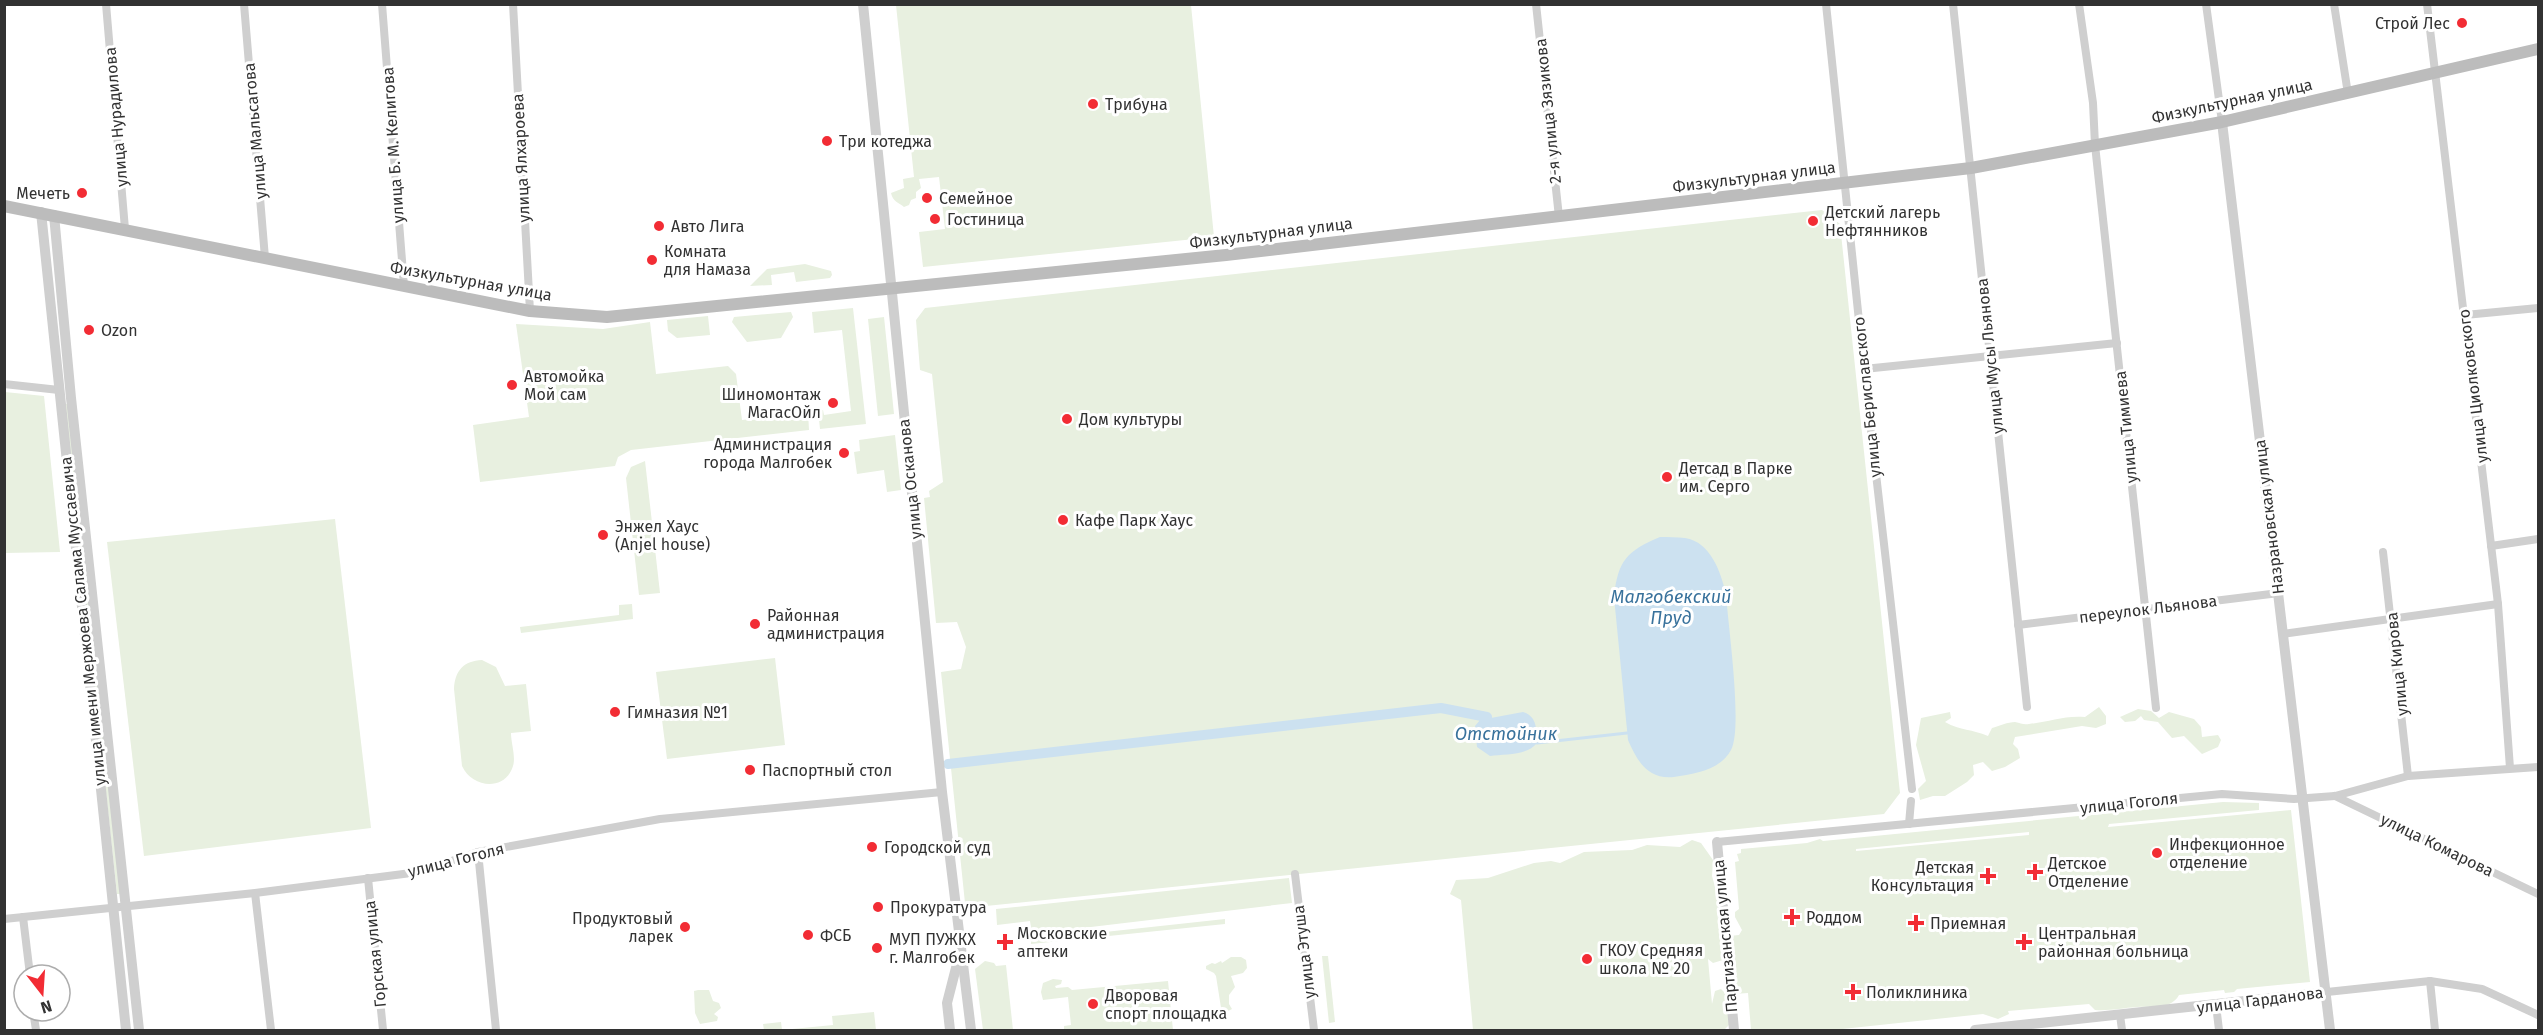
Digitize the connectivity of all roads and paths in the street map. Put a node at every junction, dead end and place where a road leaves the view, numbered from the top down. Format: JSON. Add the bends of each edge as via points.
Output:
{"nodes":[{"id":1,"x":106,"y":4,"type":"edge"},
{"id":2,"x":244,"y":4,"type":"edge"},
{"id":3,"x":382,"y":4,"type":"edge"},
{"id":4,"x":513,"y":4,"type":"edge"},
{"id":5,"x":863,"y":4,"type":"edge"},
{"id":6,"x":1536,"y":4,"type":"edge"},
{"id":7,"x":1826,"y":4,"type":"edge"},
{"id":8,"x":1953,"y":4,"type":"edge"},
{"id":9,"x":2079,"y":4,"type":"edge"},
{"id":10,"x":2206,"y":4,"type":"edge"},
{"id":11,"x":2334,"y":4,"type":"edge"},
{"id":12,"x":2427,"y":4,"type":"edge"},
{"id":13,"x":2538,"y":49,"type":"edge"},
{"id":14,"x":2435,"y":72,"type":"junction"},
{"id":15,"x":2348,"y":94,"type":"junction"},
{"id":16,"x":2222,"y":122,"type":"junction"},
{"id":17,"x":2095,"y":145,"type":"junction"},
{"id":18,"x":1971,"y":168,"type":"junction"},
{"id":19,"x":1844,"y":183,"type":"junction"},
{"id":20,"x":4,"y":206,"type":"edge"},
{"id":21,"x":47,"y":214,"type":"junction"},
{"id":22,"x":1559,"y":217,"type":"junction"},
{"id":23,"x":125,"y":229,"type":"junction"},
{"id":24,"x":265,"y":258,"type":"junction"},
{"id":25,"x":404,"y":286,"type":"junction"},
{"id":26,"x":893,"y":290,"type":"junction"},
{"id":27,"x":2538,"y":308,"type":"edge"},
{"id":28,"x":530,"y":311,"type":"junction"},
{"id":29,"x":2465,"y":315,"type":"junction"},
{"id":30,"x":2117,"y":343,"type":"junction"},
{"id":31,"x":1990,"y":355,"type":"junction"},
{"id":32,"x":1864,"y":369,"type":"junction"},
{"id":33,"x":4,"y":384,"type":"edge"},
{"id":34,"x":59,"y":390,"type":"junction"},
{"id":35,"x":2538,"y":539,"type":"edge"},
{"id":36,"x":2491,"y":546,"type":"junction"},
{"id":37,"x":2384,"y":552,"type":"dead end"},
{"id":38,"x":2278,"y":593,"type":"junction"},
{"id":39,"x":2498,"y":604,"type":"junction"},
{"id":40,"x":2145,"y":610,"type":"junction"},
{"id":41,"x":2392,"y":618,"type":"junction"},
{"id":42,"x":2018,"y":625,"type":"junction"},
{"id":43,"x":2283,"y":634,"type":"junction"},
{"id":44,"x":2028,"y":707,"type":"dead end"},
{"id":45,"x":2156,"y":708,"type":"dead end"},
{"id":46,"x":2538,"y":767,"type":"edge"},
{"id":47,"x":2511,"y":768,"type":"junction"},
{"id":48,"x":2408,"y":776,"type":"junction"},
{"id":49,"x":1912,"y":789,"type":"dead end"},
{"id":50,"x":942,"y":792,"type":"junction"},
{"id":51,"x":2335,"y":796,"type":"junction"},
{"id":52,"x":2303,"y":798,"type":"junction"},
{"id":53,"x":1911,"y":801,"type":"dead end"},
{"id":54,"x":1909,"y":824,"type":"junction"},
{"id":55,"x":1717,"y":842,"type":"joint"},
{"id":56,"x":478,"y":852,"type":"junction"},
{"id":57,"x":1295,"y":874,"type":"dead end"},
{"id":58,"x":368,"y":878,"type":"junction"},
{"id":59,"x":255,"y":893,"type":"junction"},
{"id":60,"x":2538,"y":894,"type":"edge"},
{"id":61,"x":126,"y":906,"type":"junction"},
{"id":62,"x":114,"y":908,"type":"junction"},
{"id":63,"x":23,"y":917,"type":"junction"},
{"id":64,"x":4,"y":919,"type":"edge"},
{"id":65,"x":960,"y":953,"type":"junction"},
{"id":66,"x":29,"y":963,"type":"edge"},
{"id":67,"x":2430,"y":981,"type":"junction"},
{"id":68,"x":2326,"y":992,"type":"junction"},
{"id":69,"x":2216,"y":1005,"type":"junction"},
{"id":70,"x":2120,"y":1015,"type":"junction"},
{"id":71,"x":2538,"y":1015,"type":"edge"},
{"id":72,"x":2020,"y":1028,"type":"edge"},
{"id":73,"x":126,"y":1030,"type":"edge"},
{"id":74,"x":139,"y":1030,"type":"edge"},
{"id":75,"x":271,"y":1030,"type":"edge"},
{"id":76,"x":383,"y":1030,"type":"edge"},
{"id":77,"x":496,"y":1030,"type":"edge"},
{"id":78,"x":950,"y":1030,"type":"edge"},
{"id":79,"x":971,"y":1030,"type":"edge"},
{"id":80,"x":1314,"y":1030,"type":"edge"},
{"id":81,"x":1734,"y":1030,"type":"edge"},
{"id":82,"x":1975,"y":1030,"type":"edge"},
{"id":83,"x":2122,"y":1030,"type":"edge"},
{"id":84,"x":2219,"y":1030,"type":"edge"},
{"id":85,"x":2330,"y":1030,"type":"edge"},
{"id":86,"x":2435,"y":1030,"type":"edge"}],
"edges":[{"from":1,"to":23,"type":"street","name":"улица Нурадилова"},
{"from":2,"to":24,"type":"street","name":"улица Мальсагова"},
{"from":3,"to":25,"type":"street","name":"улица Б. М. Келигова"},
{"from":4,"to":28,"type":"street","name":"улица Ялхароева"},
{"from":5,"to":26,"type":"street","name":"улица Осканова"},
{"from":6,"to":22,"type":"street","name":"2-я улица Зязикова"},
{"from":7,"to":19,"type":"street","name":"улица Бериславского"},
{"from":8,"to":18,"type":"street","name":"улица Мусы Льянова"},
{"from":9,"to":17,"type":"street","name":"улица Тимиева"},
{"from":10,"to":16,"type":"street","name":"Назрановская улица"},
{"from":11,"to":15,"type":"street"},
{"from":12,"to":14,"type":"street","name":"улица Циолковского"},
{"from":13,"to":14,"type":"main road","name":"Физкультурная улица"},
{"from":14,"to":15,"type":"main road","name":"Физкультурная улица"},
{"from":14,"to":29,"type":"street","name":"улица Циолковского"},
{"from":15,"to":16,"type":"main road","name":"Физкультурная улица"},
{"from":16,"to":17,"type":"main road","name":"Физкультурная улица"},
{"from":16,"to":38,"type":"street","name":"Назрановская улица"},
{"from":17,"to":18,"type":"main road","name":"Физкультурная улица"},
{"from":17,"to":30,"type":"street","name":"улица Тимиева"},
{"from":18,"to":19,"type":"main road","name":"Физкультурная улица"},
{"from":18,"to":31,"type":"street","name":"улица Мусы Льянова"},
{"from":19,"to":22,"type":"main road","name":"Физкультурная улица"},
{"from":19,"to":32,"type":"street","name":"улица Бериславского"},
{"from":20,"to":21,"type":"main road","name":"Физкультурная улица"},
{"from":21,"to":23,"type":"main road","name":"Физкультурная улица"},
{"from":21,"to":34,"type":"street","name":"улица имени Мержоева Салама Муссаевича"},
{"from":21,"to":61,"type":"street","name":"улица имени Мержоева Салама Муссаевича"},
{"from":22,"to":26,"type":"main road","name":"Физкультурная улица"},
{"from":23,"to":24,"type":"main road","name":"Физкультурная улица"},
{"from":24,"to":25,"type":"main road","name":"Физкультурная улица"},
{"from":25,"to":28,"type":"main road","name":"Физкультурная улица"},
{"from":26,"to":28,"type":"main road","name":"Физкультурная улица","via":[[607,317]]},
{"from":26,"to":50,"type":"street","name":"улица Осканова"},
{"from":27,"to":29,"type":"street"},
{"from":29,"to":36,"type":"street","name":"улица Циолковского"},
{"from":30,"to":31,"type":"street"},
{"from":30,"to":40,"type":"street","name":"улица Тимиева"},
{"from":31,"to":32,"type":"street"},
{"from":31,"to":42,"type":"street","name":"улица Мусы Льянова"},
{"from":32,"to":49,"type":"street","name":"улица Бериславского"},
{"from":33,"to":34,"type":"street"},
{"from":34,"to":62,"type":"street","name":"улица имени Мержоева Салама Муссаевича"},
{"from":35,"to":36,"type":"street"},
{"from":36,"to":39,"type":"street","name":"улица Циолковского"},
{"from":37,"to":41,"type":"street","name":"улица Кирова"},
{"from":38,"to":40,"type":"street","name":"переулок Льянова"},
{"from":38,"to":43,"type":"street","name":"Назрановская улица"},
{"from":39,"to":41,"type":"street"},
{"from":39,"to":47,"type":"street","name":"улица Циолковского"},
{"from":40,"to":42,"type":"street","name":"переулок Льянова"},
{"from":40,"to":45,"type":"street","name":"улица Тимиева"},
{"from":41,"to":43,"type":"street"},
{"from":41,"to":48,"type":"street","name":"улица Кирова"},
{"from":42,"to":44,"type":"street","name":"улица Мусы Льянова"},
{"from":43,"to":52,"type":"street","name":"Назрановская улица"},
{"from":46,"to":47,"type":"street","name":"улица Гоголя"},
{"from":47,"to":48,"type":"street","name":"улица Гоголя"},
{"from":48,"to":51,"type":"street","name":"улица Гоголя"},
{"from":50,"to":56,"type":"street","name":"улица Гоголя","via":[[660,819]]},
{"from":50,"to":65,"type":"street","name":"улица Осканова"},
{"from":51,"to":52,"type":"street","name":"улица Гоголя"},
{"from":51,"to":60,"type":"street","name":"улица Комарова"},
{"from":52,"to":54,"type":"street","name":"улица Гоголя","via":[[2222,794]]},
{"from":52,"to":68,"type":"street","name":"Назрановская улица"},
{"from":53,"to":54,"type":"street"},
{"from":54,"to":55,"type":"street","name":"улица Гоголя"},
{"from":55,"to":81,"type":"street","name":"Партизанская улица"},
{"from":56,"to":58,"type":"street","name":"улица Гоголя","via":[[419,872]]},
{"from":56,"to":77,"type":"street"},
{"from":57,"to":80,"type":"street","name":"улица Этуша"},
{"from":58,"to":59,"type":"street","name":"улица Гоголя"},
{"from":58,"to":76,"type":"street","name":"Горская улица"},
{"from":59,"to":61,"type":"street","name":"улица Гоголя"},
{"from":59,"to":75,"type":"street"},
{"from":61,"to":62,"type":"street","name":"улица Гоголя"},
{"from":61,"to":74,"type":"street","name":"улица имени Мержоева Салама Муссаевича"},
{"from":62,"to":63,"type":"street","name":"улица Гоголя"},
{"from":62,"to":73,"type":"street","name":"улица имени Мержоева Салама Муссаевича"},
{"from":63,"to":64,"type":"street","name":"улица Гоголя"},
{"from":63,"to":66,"type":"street"},
{"from":65,"to":78,"type":"street","name":"улица Осканова","via":[[947,1003]]},
{"from":65,"to":79,"type":"street","name":"улица Осканова"},
{"from":67,"to":68,"type":"street","name":"улица Гарданова"},
{"from":67,"to":71,"type":"street","name":"улица Гарданова","via":[[2482,989]]},
{"from":67,"to":86,"type":"street"},
{"from":68,"to":69,"type":"street","name":"улица Гарданова"},
{"from":68,"to":85,"type":"street","name":"Назрановская улица"},
{"from":69,"to":70,"type":"street","name":"улица Гарданова"},
{"from":69,"to":84,"type":"street"},
{"from":70,"to":72,"type":"street","name":"улица Гарданова"},
{"from":70,"to":83,"type":"street"},
{"from":72,"to":82,"type":"street","name":"улица Гарданова"}]}
